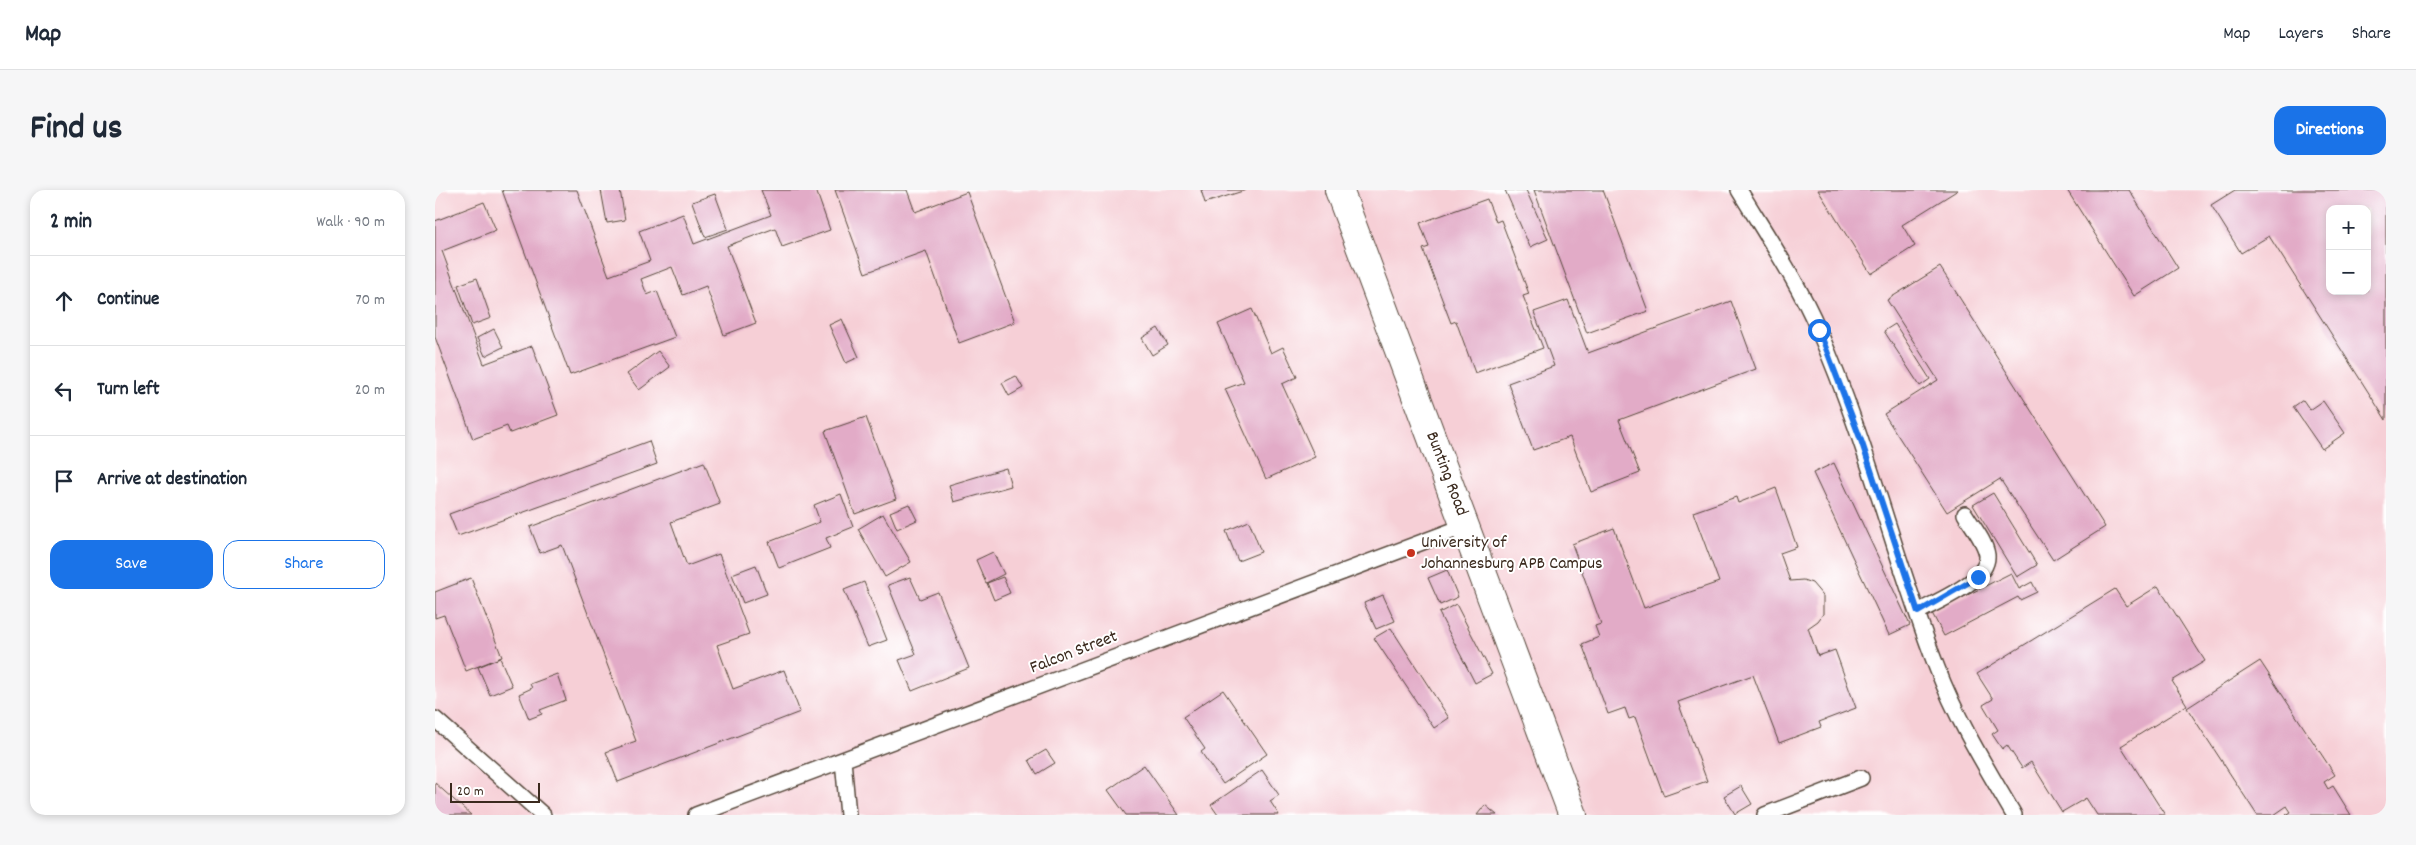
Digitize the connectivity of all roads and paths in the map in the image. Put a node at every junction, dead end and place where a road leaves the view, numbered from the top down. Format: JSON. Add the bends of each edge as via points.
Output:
{"nodes":[{"id":1,"x":1339,"y":190,"type":"edge"},
{"id":2,"x":1739,"y":190,"type":"edge"},
{"id":3,"x":1965,"y":514,"type":"dead end"},
{"id":4,"x":1465,"y":526,"type":"junction"},
{"id":5,"x":1918,"y":612,"type":"junction"},
{"id":6,"x":435,"y":719,"type":"edge"},
{"id":7,"x":843,"y":760,"type":"junction"},
{"id":8,"x":1861,"y":778,"type":"dead end"},
{"id":9,"x":543,"y":815,"type":"edge"},
{"id":10,"x":696,"y":815,"type":"edge"},
{"id":11,"x":848,"y":815,"type":"edge"},
{"id":12,"x":1573,"y":815,"type":"edge"},
{"id":13,"x":1765,"y":815,"type":"edge"},
{"id":14,"x":2015,"y":815,"type":"edge"}],
"edges":[{"from":1,"to":4,"type":"street","name":"Bunting Road"},
{"from":2,"to":5,"type":"lane","via":[[1819,330],[1862,443]]},
{"from":3,"to":5,"type":"lane","via":[[1987,555],[1985,567],[1967,585]]},
{"from":4,"to":7,"type":"lane","name":"Falcon Street"},
{"from":4,"to":12,"type":"street","name":"Bunting Road"},
{"from":5,"to":14,"type":"lane","via":[[1937,668],[1967,736]]},
{"from":6,"to":9,"type":"lane"},
{"from":7,"to":10,"type":"lane","name":"Falcon Street"},
{"from":7,"to":11,"type":"lane"},
{"from":8,"to":13,"type":"lane"}]}
